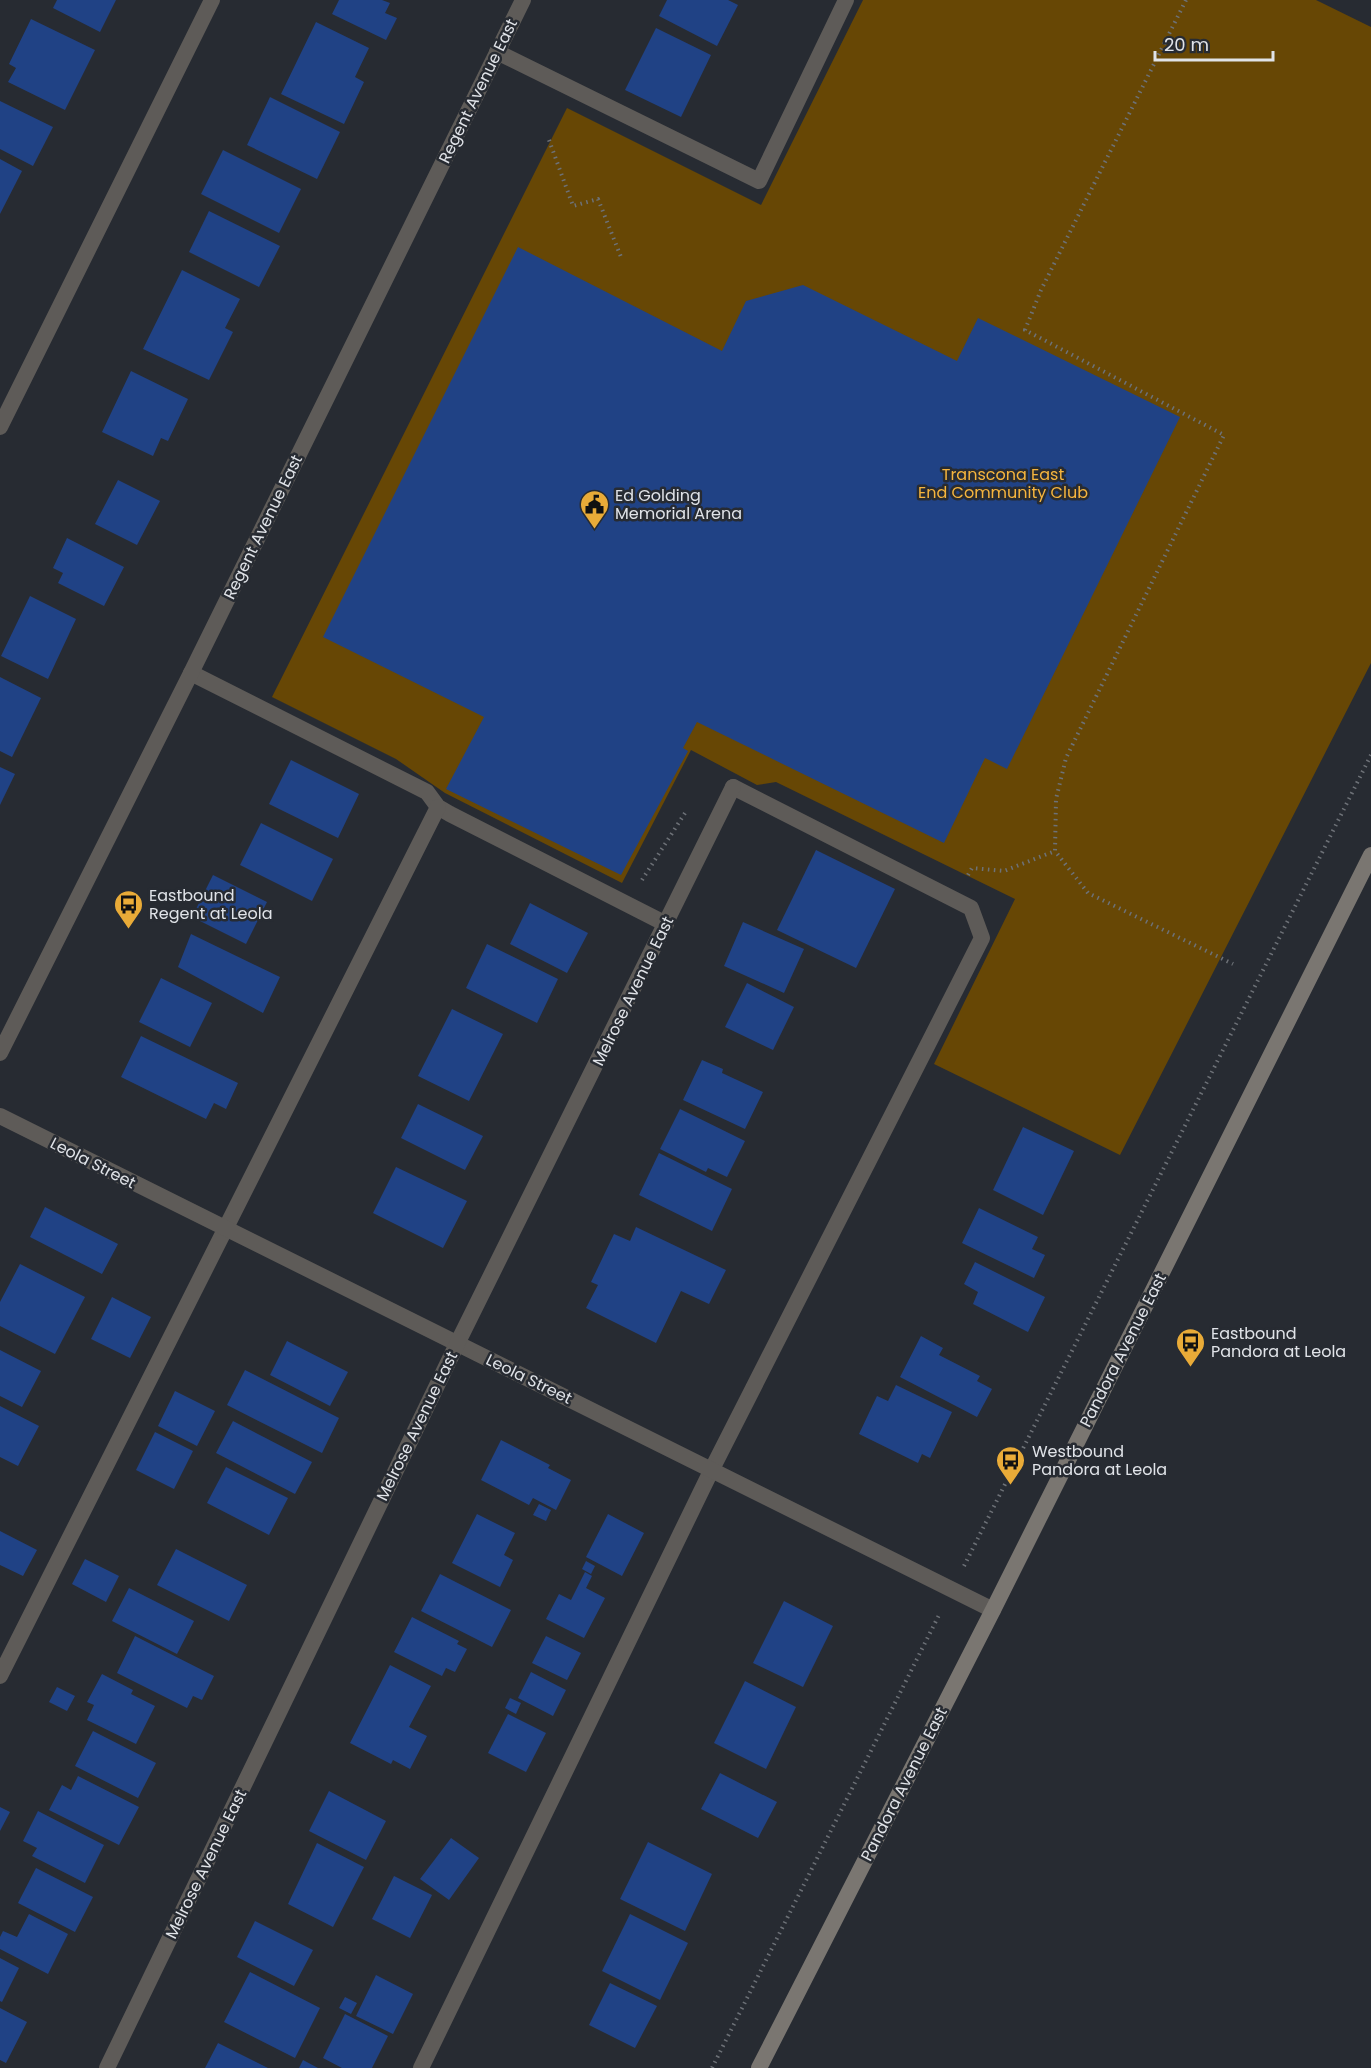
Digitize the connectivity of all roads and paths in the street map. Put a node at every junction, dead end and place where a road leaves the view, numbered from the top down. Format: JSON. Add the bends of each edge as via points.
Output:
{"nodes":[{"id":1,"x":212,"y":0,"type":"edge"},
{"id":2,"x":523,"y":0,"type":"edge"},
{"id":3,"x":846,"y":0,"type":"edge"},
{"id":4,"x":1186,"y":0,"type":"edge"},
{"id":5,"x":497,"y":52,"type":"junction"},
{"id":6,"x":549,"y":140,"type":"dead end"},
{"id":7,"x":621,"y":256,"type":"dead end"},
{"id":8,"x":0,"y":428,"type":"edge"},
{"id":9,"x":191,"y":674,"type":"junction"},
{"id":10,"x":1371,"y":755,"type":"edge"},
{"id":11,"x":438,"y":807,"type":"junction"},
{"id":12,"x":1371,"y":855,"type":"edge"},
{"id":13,"x":666,"y":924,"type":"junction"},
{"id":14,"x":1233,"y":964,"type":"dead end"},
{"id":15,"x":0,"y":1053,"type":"edge"},
{"id":16,"x":0,"y":1116,"type":"edge"},
{"id":17,"x":225,"y":1229,"type":"junction"},
{"id":18,"x":457,"y":1344,"type":"junction"},
{"id":19,"x":712,"y":1469,"type":"junction"},
{"id":20,"x":952,"y":1590,"type":"junction"},
{"id":21,"x":993,"y":1610,"type":"junction"},
{"id":22,"x":0,"y":1676,"type":"edge"},
{"id":23,"x":107,"y":2068,"type":"edge"},
{"id":24,"x":421,"y":2068,"type":"edge"},
{"id":25,"x":712,"y":2068,"type":"edge"},
{"id":26,"x":759,"y":2068,"type":"edge"}],
"edges":[{"from":1,"to":8,"type":"street"},
{"from":2,"to":5,"type":"street","name":"Regent Avenue East"},
{"from":3,"to":5,"type":"street","via":[[759,181]]},
{"from":4,"to":14,"type":"path","via":[[1041,290],[1025,330],[1224,435],[1066,758],[1056,799],[1056,851],[1088,893]]},
{"from":5,"to":9,"type":"street","name":"Regent Avenue East"},
{"from":6,"to":7,"type":"path","via":[[573,206],[598,199]]},
{"from":9,"to":11,"type":"street","via":[[427,792]]},
{"from":9,"to":15,"type":"street","name":"Regent Avenue East"},
{"from":10,"to":20,"type":"path"},
{"from":11,"to":13,"type":"street"},
{"from":11,"to":17,"type":"street"},
{"from":12,"to":21,"type":"main road","name":"Pandora Avenue East"},
{"from":13,"to":18,"type":"street","name":"Melrose Avenue East"},
{"from":13,"to":19,"type":"street","name":"Melrose Avenue East","via":[[733,787],[971,908],[982,938]]},
{"from":16,"to":17,"type":"street","name":"Leola Street"},
{"from":17,"to":18,"type":"street","name":"Leola Street"},
{"from":17,"to":22,"type":"street"},
{"from":18,"to":19,"type":"street","name":"Leola Street"},
{"from":18,"to":23,"type":"street","name":"Melrose Avenue East"},
{"from":19,"to":20,"type":"street","name":"Leola Street"},
{"from":19,"to":24,"type":"street"},
{"from":20,"to":21,"type":"street","name":"Leola Street"},
{"from":20,"to":25,"type":"path"},
{"from":21,"to":26,"type":"main road","name":"Pandora Avenue East"}]}
